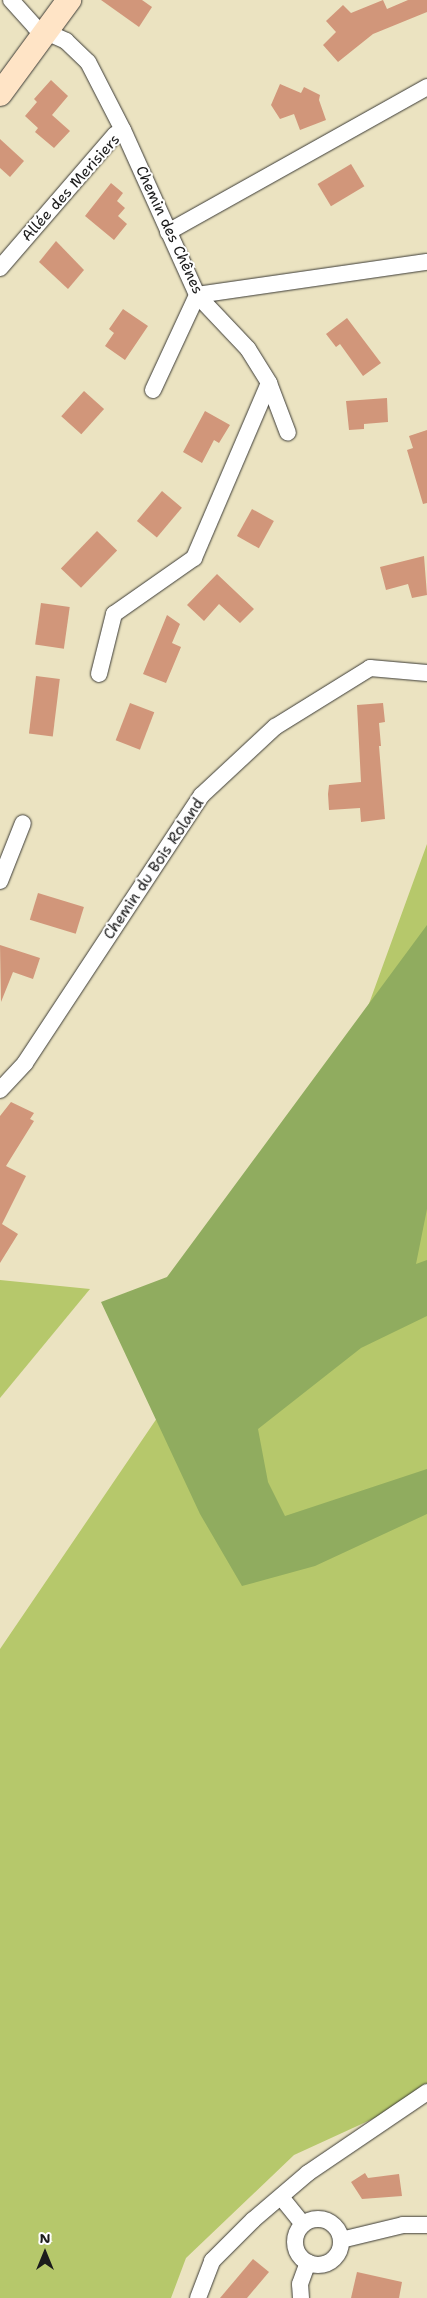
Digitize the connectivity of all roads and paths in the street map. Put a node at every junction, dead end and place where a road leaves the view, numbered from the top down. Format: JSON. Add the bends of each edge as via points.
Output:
{"nodes":[{"id":1,"x":11,"y":0,"type":"edge"},
{"id":2,"x":69,"y":0,"type":"edge"},
{"id":3,"x":48,"y":32,"type":"junction"},
{"id":4,"x":427,"y":87,"type":"edge"},
{"id":5,"x":0,"y":94,"type":"edge"},
{"id":6,"x":123,"y":130,"type":"junction"},
{"id":7,"x":168,"y":232,"type":"junction"},
{"id":8,"x":427,"y":262,"type":"edge"},
{"id":9,"x":0,"y":268,"type":"edge"},
{"id":10,"x":197,"y":295,"type":"junction"},
{"id":11,"x":269,"y":383,"type":"junction"},
{"id":12,"x":153,"y":390,"type":"dead end"},
{"id":13,"x":288,"y":433,"type":"dead end"},
{"id":14,"x":427,"y":673,"type":"edge"},
{"id":15,"x":99,"y":674,"type":"dead end"},
{"id":16,"x":23,"y":823,"type":"dead end"},
{"id":17,"x":0,"y":881,"type":"edge"},
{"id":18,"x":0,"y":1090,"type":"edge"},
{"id":19,"x":427,"y":2092,"type":"edge"},
{"id":20,"x":281,"y":2196,"type":"junction"},
{"id":21,"x":303,"y":2224,"type":"junction"},
{"id":22,"x":427,"y":2225,"type":"edge"},
{"id":23,"x":341,"y":2240,"type":"junction"},
{"id":24,"x":308,"y":2262,"type":"junction"},
{"id":25,"x":198,"y":2298,"type":"edge"},
{"id":26,"x":301,"y":2298,"type":"edge"}],
"edges":[{"from":1,"to":3,"type":"street","name":"Chemin des Chênes","via":[[35,26]]},
{"from":2,"to":3,"type":"street"},
{"from":3,"to":5,"type":"street"},
{"from":3,"to":6,"type":"street","name":"Chemin des Chênes","via":[[66,41],[88,62]]},
{"from":4,"to":7,"type":"street"},
{"from":6,"to":7,"type":"street","name":"Chemin des Chênes"},
{"from":6,"to":9,"type":"street","name":"Allée des Merisiers","via":[[115,135]]},
{"from":7,"to":10,"type":"street","name":"Chemin des Chênes"},
{"from":8,"to":10,"type":"street"},
{"from":10,"to":11,"type":"street","name":"Chemin des Chênes","via":[[248,349]]},
{"from":10,"to":12,"type":"street"},
{"from":11,"to":13,"type":"street","name":"Chemin des Chênes"},
{"from":11,"to":15,"type":"street","via":[[194,558],[114,614]]},
{"from":14,"to":18,"type":"street","name":"Chemin du Bois Roland","via":[[370,668],[274,727],[202,795],[25,1063]]},
{"from":16,"to":17,"type":"street"},
{"from":19,"to":20,"type":"street","via":[[308,2173]]},
{"from":20,"to":21,"type":"street"},
{"from":20,"to":25,"type":"street","via":[[212,2261]]},
{"from":21,"to":23,"type":"street","via":[[326,2220],[338,2230]]},
{"from":21,"to":24,"type":"street","via":[[295,2243]]},
{"from":22,"to":23,"type":"street","via":[[403,2225]]},
{"from":23,"to":24,"type":"street","via":[[337,2255],[331,2261],[324,2264]]},
{"from":24,"to":26,"type":"street","via":[[300,2284]]}]}
